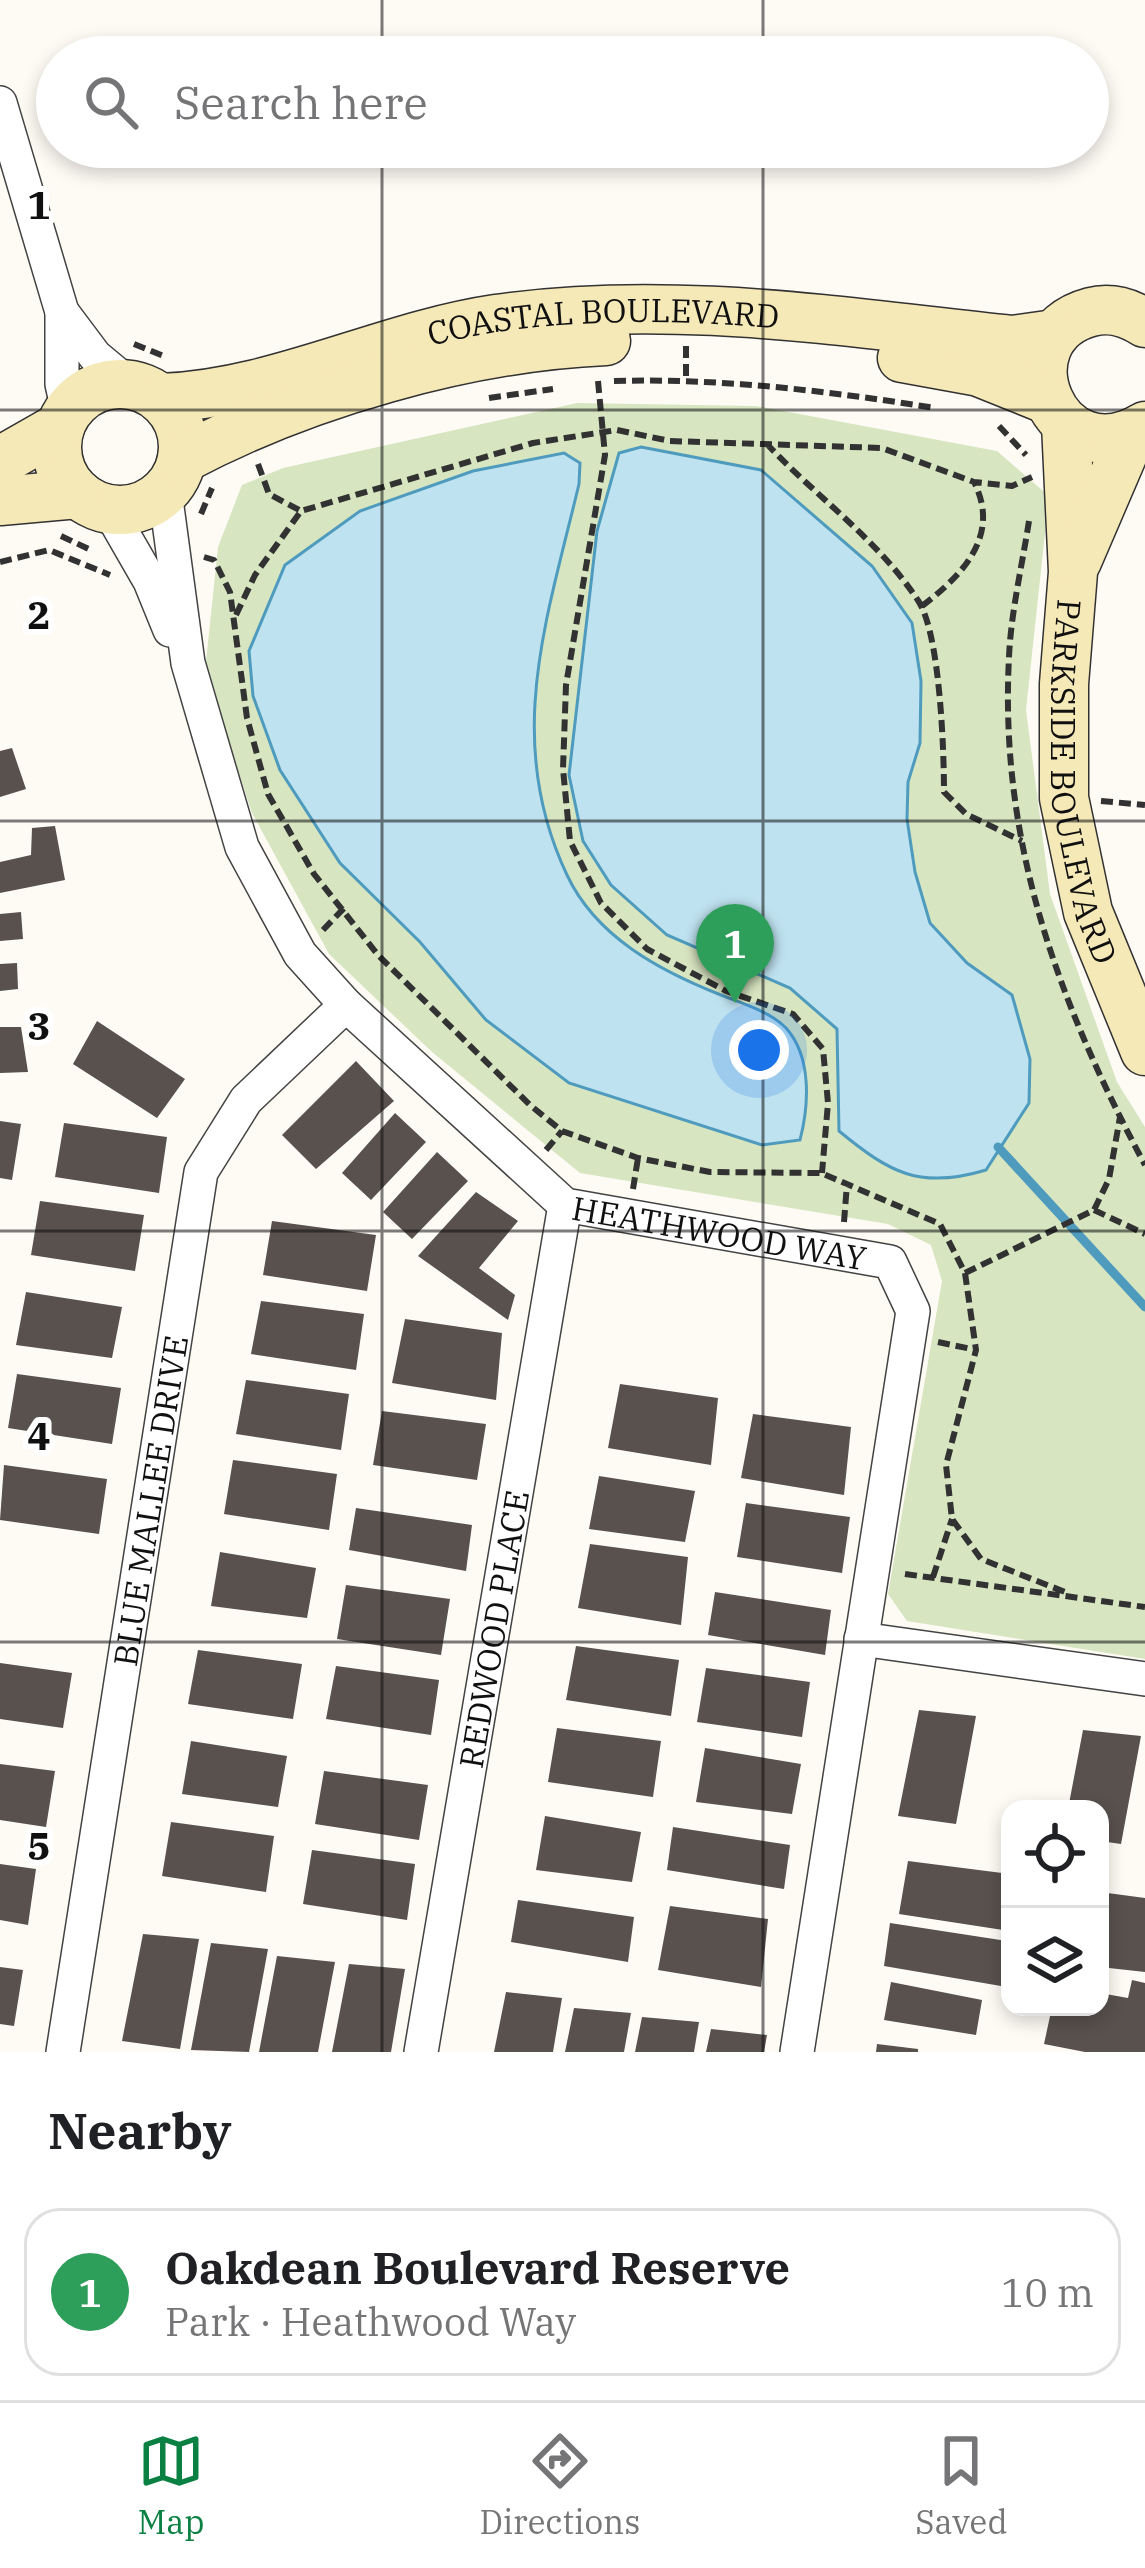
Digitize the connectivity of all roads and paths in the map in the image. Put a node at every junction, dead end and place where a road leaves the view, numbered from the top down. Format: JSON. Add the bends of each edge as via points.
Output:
{"nodes":[{"id":1,"x":0,"y":103,"type":"edge"},
{"id":2,"x":62,"y":312,"type":"junction"},
{"id":3,"x":1145,"y":323,"type":"edge"},
{"id":4,"x":1055,"y":334,"type":"junction"},
{"id":5,"x":595,"y":362,"type":"junction"},
{"id":6,"x":145,"y":392,"type":"junction"},
{"id":7,"x":485,"y":399,"type":"dead end"},
{"id":8,"x":954,"y":411,"type":"dead end"},
{"id":9,"x":1056,"y":412,"type":"junction"},
{"id":10,"x":64,"y":419,"type":"junction"},
{"id":11,"x":992,"y":422,"type":"dead end"},
{"id":12,"x":1138,"y":429,"type":"edge"},
{"id":13,"x":603,"y":432,"type":"junction"},
{"id":14,"x":763,"y":440,"type":"junction"},
{"id":15,"x":257,"y":460,"type":"dead end"},
{"id":16,"x":0,"y":461,"type":"edge"},
{"id":17,"x":236,"y":470,"type":"dead end"},
{"id":18,"x":187,"y":477,"type":"junction"},
{"id":19,"x":1052,"y":480,"type":"junction"},
{"id":20,"x":974,"y":482,"type":"junction"},
{"id":21,"x":0,"y":501,"type":"edge"},
{"id":22,"x":93,"y":501,"type":"junction"},
{"id":23,"x":45,"y":529,"type":"dead end"},
{"id":24,"x":0,"y":562,"type":"edge"},
{"id":25,"x":170,"y":564,"type":"junction"},
{"id":26,"x":1073,"y":572,"type":"junction"},
{"id":27,"x":922,"y":606,"type":"junction"},
{"id":28,"x":234,"y":618,"type":"junction"},
{"id":29,"x":1022,"y":841,"type":"dead end"},
{"id":30,"x":346,"y":1005,"type":"junction"},
{"id":31,"x":1145,"y":1051,"type":"edge"},
{"id":32,"x":1120,"y":1117,"type":"dead end"},
{"id":33,"x":821,"y":1173,"type":"junction"},
{"id":34,"x":565,"y":1205,"type":"junction"},
{"id":35,"x":1094,"y":1210,"type":"junction"},
{"id":36,"x":1145,"y":1234,"type":"edge"},
{"id":37,"x":964,"y":1274,"type":"junction"},
{"id":38,"x":952,"y":1519,"type":"junction"},
{"id":39,"x":872,"y":1570,"type":"junction"},
{"id":40,"x":933,"y":1577,"type":"junction"},
{"id":41,"x":1070,"y":1594,"type":"junction"},
{"id":42,"x":1145,"y":1607,"type":"edge"},
{"id":43,"x":861,"y":1639,"type":"junction"},
{"id":44,"x":1145,"y":1679,"type":"edge"},
{"id":45,"x":63,"y":2052,"type":"edge"},
{"id":46,"x":421,"y":2052,"type":"edge"},
{"id":47,"x":797,"y":2052,"type":"edge"}],
"edges":[{"from":1,"to":2,"type":"street"},
{"from":2,"to":6,"type":"street","via":[[95,356]]},
{"from":2,"to":10,"type":"street"},
{"from":3,"to":4,"type":"street","name":"COASTAL BOULEVARD","via":[[1100,310]]},
{"from":4,"to":6,"type":"street","name":"COASTAL BOULEVARD","via":[[1012,340],[686,306],[593,309],[492,320],[240,389]]},
{"from":4,"to":9,"type":"street","name":"PARKSIDE BOULEVARD","via":[[1042,366]]},
{"from":5,"to":7,"type":"path"},
{"from":5,"to":8,"type":"path"},
{"from":5,"to":9,"type":"street","name":"COASTAL BOULEVARD","via":[[716,337],[832,348],[979,372]]},
{"from":5,"to":13,"type":"path"},
{"from":5,"to":18,"type":"street","name":"COASTAL BOULEVARD","via":[[500,354],[366,388],[282,412]]},
{"from":6,"to":10,"type":"street","via":[[97,388]]},
{"from":6,"to":18,"type":"street","via":[[180,425]]},
{"from":9,"to":12,"type":"street","name":"COASTAL BOULEVARD","via":[[1096,438]]},
{"from":9,"to":19,"type":"street","name":"PARKSIDE BOULEVARD"},
{"from":10,"to":16,"type":"street"},
{"from":10,"to":22,"type":"street","via":[[59,464]]},
{"from":11,"to":19,"type":"path"},
{"from":12,"to":26,"type":"street","name":"PARKSIDE BOULEVARD"},
{"from":13,"to":14,"type":"path","via":[[670,442]]},
{"from":13,"to":28,"type":"path","via":[[470,459],[302,511]]},
{"from":13,"to":33,"type":"path","via":[[566,685],[570,841],[601,903],[647,949],[726,991],[793,1014],[823,1049]]},
{"from":14,"to":20,"type":"path","via":[[881,448]]},
{"from":14,"to":27,"type":"path","via":[[881,554]]},
{"from":15,"to":17,"type":"path"},
{"from":18,"to":22,"type":"street","via":[[132,508]]},
{"from":18,"to":25,"type":"street","name":"HEATHWOOD WAY"},
{"from":18,"to":25,"type":"path"},
{"from":19,"to":20,"type":"path"},
{"from":19,"to":26,"type":"street","name":"PARKSIDE BOULEVARD"},
{"from":20,"to":27,"type":"path","via":[[985,503],[985,531],[958,579]]},
{"from":21,"to":22,"type":"street"},
{"from":22,"to":25,"type":"street","name":"HEATHWOOD WAY"},
{"from":23,"to":25,"type":"path"},
{"from":24,"to":25,"type":"path","via":[[49,550],[120,579]]},
{"from":25,"to":28,"type":"path","via":[[214,560]]},
{"from":25,"to":30,"type":"street","name":"HEATHWOOD WAY","via":[[188,664],[242,847],[300,954]]},
{"from":26,"to":31,"type":"street","name":"PARKSIDE BOULEVARD","via":[[1064,798],[1088,912]]},
{"from":27,"to":29,"type":"path","via":[[944,792],[966,814]]},
{"from":28,"to":33,"type":"path","via":[[247,718],[268,794],[314,874],[378,955],[530,1105],[562,1131],[638,1158],[710,1172]]},
{"from":30,"to":34,"type":"street","name":"HEATHWOOD WAY"},
{"from":30,"to":45,"type":"street","name":"BLUE MALLEE DRIVE","via":[[246,1100],[201,1172]]},
{"from":32,"to":35,"type":"path"},
{"from":33,"to":37,"type":"path","via":[[940,1224]]},
{"from":34,"to":39,"type":"street","name":"HEATHWOOD WAY","via":[[890,1262],[913,1311]]},
{"from":34,"to":46,"type":"street","name":"REDWOOD PLACE"},
{"from":35,"to":36,"type":"path"},
{"from":35,"to":37,"type":"path"},
{"from":37,"to":38,"type":"path","via":[[976,1350],[946,1465]]},
{"from":38,"to":40,"type":"path"},
{"from":38,"to":41,"type":"path","via":[[981,1559]]},
{"from":39,"to":40,"type":"path"},
{"from":39,"to":43,"type":"street","name":"HEATHWOOD WAY"},
{"from":40,"to":41,"type":"path"},
{"from":41,"to":42,"type":"path"},
{"from":43,"to":44,"type":"street"},
{"from":43,"to":47,"type":"street","name":"HEATHWOOD WAY"}]}
